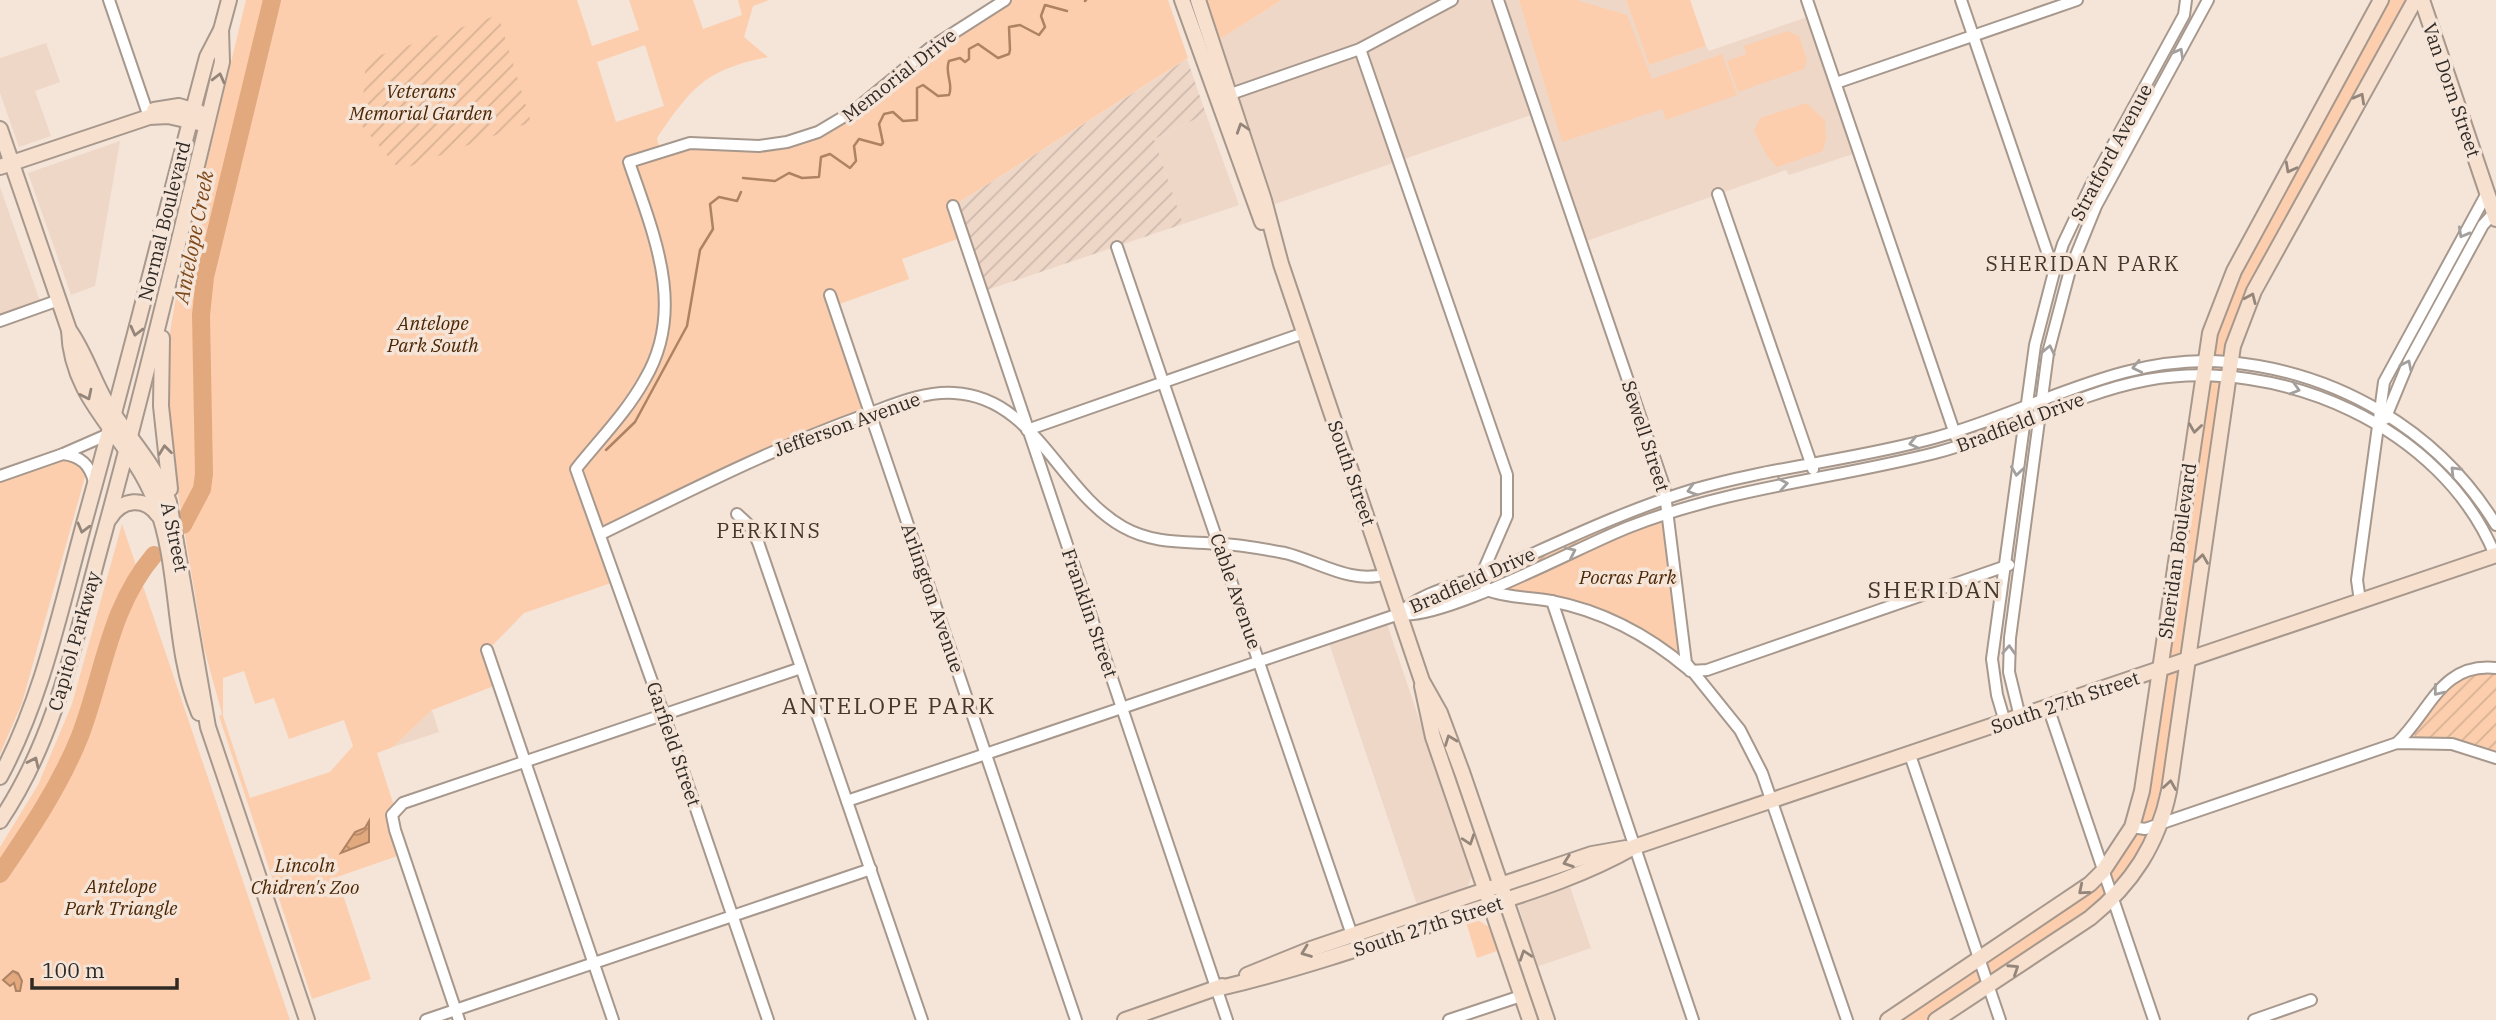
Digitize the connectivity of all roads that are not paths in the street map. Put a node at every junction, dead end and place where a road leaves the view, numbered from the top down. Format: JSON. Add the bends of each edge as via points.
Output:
{"nodes":[{"id":1,"x":109,"y":0,"type":"edge"},
{"id":2,"x":229,"y":0,"type":"edge"},
{"id":3,"x":1005,"y":0,"type":"edge"},
{"id":4,"x":1182,"y":0,"type":"edge"},
{"id":5,"x":1198,"y":0,"type":"edge"},
{"id":6,"x":1452,"y":0,"type":"edge"},
{"id":7,"x":1498,"y":0,"type":"edge"},
{"id":8,"x":1807,"y":0,"type":"edge"},
{"id":9,"x":1961,"y":0,"type":"edge"},
{"id":10,"x":2077,"y":0,"type":"edge"},
{"id":11,"x":2186,"y":0,"type":"edge"},
{"id":12,"x":2208,"y":0,"type":"edge"},
{"id":13,"x":2381,"y":0,"type":"edge"},
{"id":14,"x":2415,"y":0,"type":"edge"},
{"id":15,"x":2422,"y":0,"type":"edge"},
{"id":16,"x":221,"y":30,"type":"junction"},
{"id":17,"x":1974,"y":35,"type":"junction"},
{"id":18,"x":1360,"y":49,"type":"junction"},
{"id":19,"x":1836,"y":83,"type":"junction"},
{"id":20,"x":1231,"y":94,"type":"junction"},
{"id":21,"x":1216,"y":100,"type":"junction"},
{"id":22,"x":191,"y":116,"type":"junction"},
{"id":23,"x":149,"y":117,"type":"junction"},
{"id":24,"x":208,"y":120,"type":"junction"},
{"id":25,"x":0,"y":129,"type":"edge"},
{"id":26,"x":6,"y":165,"type":"edge"},
{"id":27,"x":2487,"y":193,"type":"junction"},
{"id":28,"x":1718,"y":194,"type":"dead end"},
{"id":29,"x":953,"y":206,"type":"dead end"},
{"id":30,"x":2495,"y":216,"type":"edge"},
{"id":31,"x":1117,"y":247,"type":"dead end"},
{"id":32,"x":1281,"y":264,"type":"junction"},
{"id":33,"x":2054,"y":272,"type":"junction"},
{"id":34,"x":170,"y":276,"type":"junction"},
{"id":35,"x":2064,"y":290,"type":"junction"},
{"id":36,"x":830,"y":295,"type":"dead end"},
{"id":37,"x":59,"y":300,"type":"junction"},
{"id":38,"x":0,"y":321,"type":"edge"},
{"id":39,"x":69,"y":330,"type":"junction"},
{"id":40,"x":1304,"y":332,"type":"junction"},
{"id":41,"x":2203,"y":368,"type":"junction"},
{"id":42,"x":2229,"y":370,"type":"junction"},
{"id":43,"x":1164,"y":381,"type":"junction"},
{"id":44,"x":2041,"y":401,"type":"junction"},
{"id":45,"x":2026,"y":407,"type":"junction"},
{"id":46,"x":2384,"y":413,"type":"junction"},
{"id":47,"x":869,"y":414,"type":"junction"},
{"id":48,"x":115,"y":415,"type":"junction"},
{"id":49,"x":2039,"y":417,"type":"junction"},
{"id":50,"x":2024,"y":424,"type":"junction"},
{"id":51,"x":2380,"y":427,"type":"junction"},
{"id":52,"x":1027,"y":430,"type":"junction"},
{"id":53,"x":110,"y":432,"type":"junction"},
{"id":54,"x":1954,"y":432,"type":"junction"},
{"id":55,"x":129,"y":444,"type":"junction"},
{"id":56,"x":1959,"y":446,"type":"junction"},
{"id":57,"x":63,"y":454,"type":"junction"},
{"id":58,"x":1811,"y":464,"type":"junction"},
{"id":59,"x":576,"y":469,"type":"joint"},
{"id":60,"x":0,"y":476,"type":"edge"},
{"id":61,"x":1816,"y":479,"type":"junction"},
{"id":62,"x":95,"y":486,"type":"junction"},
{"id":63,"x":1667,"y":498,"type":"junction"},
{"id":64,"x":1669,"y":512,"type":"junction"},
{"id":65,"x":737,"y":514,"type":"dead end"},
{"id":66,"x":167,"y":519,"type":"junction"},
{"id":67,"x":107,"y":522,"type":"junction"},
{"id":68,"x":2496,"y":525,"type":"edge"},
{"id":69,"x":601,"y":534,"type":"junction"},
{"id":70,"x":1220,"y":543,"type":"junction"},
{"id":71,"x":2495,"y":555,"type":"edge"},
{"id":72,"x":2019,"y":563,"type":"junction"},
{"id":73,"x":2004,"y":566,"type":"junction"},
{"id":74,"x":1386,"y":574,"type":"junction"},
{"id":75,"x":1481,"y":576,"type":"junction"},
{"id":76,"x":1487,"y":590,"type":"junction"},
{"id":77,"x":1552,"y":601,"type":"junction"},
{"id":78,"x":2360,"y":601,"type":"junction"},
{"id":79,"x":1399,"y":614,"type":"junction"},
{"id":80,"x":488,"y":650,"type":"dead end"},
{"id":81,"x":1259,"y":660,"type":"junction"},
{"id":82,"x":2188,"y":660,"type":"junction"},
{"id":83,"x":802,"y":668,"type":"junction"},
{"id":84,"x":2496,"y":668,"type":"edge"},
{"id":85,"x":2159,"y":670,"type":"junction"},
{"id":86,"x":1690,"y":671,"type":"junction"},
{"id":87,"x":1422,"y":681,"type":"junction"},
{"id":88,"x":1122,"y":707,"type":"junction"},
{"id":89,"x":2048,"y":707,"type":"junction"},
{"id":90,"x":664,"y":715,"type":"junction"},
{"id":91,"x":2020,"y":717,"type":"junction"},
{"id":92,"x":2005,"y":722,"type":"junction"},
{"id":93,"x":2397,"y":743,"type":"junction"},
{"id":94,"x":986,"y":753,"type":"junction"},
{"id":95,"x":1910,"y":755,"type":"junction"},
{"id":96,"x":2496,"y":758,"type":"edge"},
{"id":97,"x":525,"y":762,"type":"junction"},
{"id":98,"x":0,"y":777,"type":"edge"},
{"id":99,"x":1772,"y":800,"type":"junction"},
{"id":100,"x":847,"y":801,"type":"junction"},
{"id":101,"x":0,"y":821,"type":"edge"},
{"id":102,"x":2161,"y":824,"type":"junction"},
{"id":103,"x":2132,"y":827,"type":"junction"},
{"id":104,"x":1634,"y":847,"type":"junction"},
{"id":105,"x":870,"y":869,"type":"junction"},
{"id":106,"x":2103,"y":871,"type":"junction"},
{"id":107,"x":1501,"y":885,"type":"junction"},
{"id":108,"x":1486,"y":890,"type":"junction"},
{"id":109,"x":1506,"y":900,"type":"junction"},
{"id":110,"x":2113,"y":900,"type":"junction"},
{"id":111,"x":1491,"y":905,"type":"junction"},
{"id":112,"x":733,"y":916,"type":"junction"},
{"id":113,"x":1352,"y":935,"type":"junction"},
{"id":114,"x":1980,"y":960,"type":"junction"},
{"id":115,"x":594,"y":963,"type":"junction"},
{"id":116,"x":1989,"y":985,"type":"junction"},
{"id":117,"x":1216,"y":989,"type":"junction"},
{"id":118,"x":1521,"y":996,"type":"junction"},
{"id":119,"x":2311,"y":1000,"type":"dead end"},
{"id":120,"x":458,"y":1015,"type":"edge"},
{"id":121,"x":307,"y":1020,"type":"edge"},
{"id":122,"x":426,"y":1020,"type":"edge"},
{"id":123,"x":613,"y":1020,"type":"edge"},
{"id":124,"x":768,"y":1020,"type":"edge"},
{"id":125,"x":922,"y":1020,"type":"edge"},
{"id":126,"x":1076,"y":1020,"type":"edge"},
{"id":127,"x":1125,"y":1020,"type":"edge"},
{"id":128,"x":1227,"y":1020,"type":"edge"},
{"id":129,"x":1449,"y":1020,"type":"edge"},
{"id":130,"x":1530,"y":1020,"type":"edge"},
{"id":131,"x":1547,"y":1020,"type":"edge"},
{"id":132,"x":1693,"y":1020,"type":"edge"},
{"id":133,"x":1847,"y":1020,"type":"edge"},
{"id":134,"x":1888,"y":1020,"type":"edge"},
{"id":135,"x":1936,"y":1020,"type":"edge"},
{"id":136,"x":2000,"y":1020,"type":"edge"},
{"id":137,"x":2154,"y":1020,"type":"edge"},
{"id":138,"x":2254,"y":1020,"type":"edge"}],
"edges":[{"from":1,"to":23,"type":"street"},
{"from":2,"to":16,"type":"main road","name":"Normal Boulevard"},
{"from":3,"to":59,"type":"street","name":"Memorial Drive","via":[[930,48],[855,110],[818,132],[759,146],[690,143],[629,162],[663,273],[663,333],[645,381]]},
{"from":4,"to":21,"type":"main road","name":"South Street"},
{"from":5,"to":20,"type":"main road","name":"South Street"},
{"from":6,"to":18,"type":"street"},
{"from":7,"to":63,"type":"street","name":"Sewell Street"},
{"from":8,"to":19,"type":"street"},
{"from":9,"to":17,"type":"street"},
{"from":10,"to":17,"type":"street"},
{"from":11,"to":33,"type":"street","name":"Stratford Avenue","via":[[2184,15],[2078,212]]},
{"from":35,"to":12,"type":"street","name":"Stratford Avenue","one_way":true,"via":[[2096,206]]},
{"from":13,"to":41,"type":"main road","name":"Sheridan Boulevard","one_way":true,"via":[[2234,271],[2210,332]]},
{"from":42,"to":14,"type":"main road","name":"Sheridan Boulevard","one_way":true,"via":[[2253,291]]},
{"from":15,"to":27,"type":"main road","name":"Van Dorn Street"},
{"from":16,"to":22,"type":"main road","name":"Normal Boulevard","via":[[207,57]]},
{"from":24,"to":16,"type":"main road","name":"Normal Boulevard","one_way":true,"via":[[222,62]]},
{"from":17,"to":19,"type":"street"},
{"from":17,"to":33,"type":"street"},
{"from":18,"to":20,"type":"street"},
{"from":18,"to":75,"type":"street","via":[[1507,475],[1507,516]]},
{"from":19,"to":54,"type":"street"},
{"from":20,"to":21,"type":"street"},
{"from":32,"to":20,"type":"main road","name":"South Street","one_way":true},
{"from":21,"to":32,"type":"main road","name":"South Street"},
{"from":22,"to":23,"type":"main road","via":[[179,106],[154,110]]},
{"from":22,"to":24,"type":"main road"},
{"from":22,"to":48,"type":"main road","name":"Normal Boulevard","one_way":true},
{"from":23,"to":26,"type":"main road"},
{"from":24,"to":34,"type":"main road","name":"Normal Boulevard"},
{"from":25,"to":26,"type":"main road","name":"A Street"},
{"from":26,"to":37,"type":"main road","name":"A Street"},
{"from":27,"to":30,"type":"main road","name":"Van Dorn Street"},
{"from":27,"to":46,"type":"street","one_way":true,"via":[[2389,369]]},
{"from":28,"to":58,"type":"street"},
{"from":29,"to":52,"type":"street","name":"Franklin Street"},
{"from":46,"to":30,"type":"street","one_way":true,"via":[[2483,225]]},
{"from":31,"to":43,"type":"street","name":"Cable Avenue"},
{"from":32,"to":40,"type":"main road","name":"South Street"},
{"from":33,"to":35,"type":"street"},
{"from":33,"to":45,"type":"street","name":"Stratford Avenue","via":[[2042,311]]},
{"from":34,"to":55,"type":"main road","name":"Normal Boulevard"},
{"from":66,"to":34,"type":"main road","one_way":true,"via":[[160,387]]},
{"from":44,"to":35,"type":"street","name":"Stratford Avenue","one_way":true},
{"from":36,"to":47,"type":"street","name":"Arlington Avenue"},
{"from":37,"to":38,"type":"street"},
{"from":37,"to":39,"type":"main road","name":"A Street"},
{"from":39,"to":48,"type":"main road","name":"A Street"},
{"from":39,"to":53,"type":"main road","name":"A Street","one_way":true,"via":[[70,349],[82,383]]},
{"from":40,"to":43,"type":"street"},
{"from":40,"to":74,"type":"main road","name":"South Street"},
{"from":41,"to":42,"type":"street","name":"Bradfield Drive"},
{"from":41,"to":44,"type":"street","name":"Bradfield Drive","one_way":true,"via":[[2164,363],[2127,369]]},
{"from":41,"to":49,"type":"street","name":"Bradfield Drive","via":[[2123,386]]},
{"from":41,"to":85,"type":"main road","name":"Sheridan Boulevard","one_way":true},
{"from":42,"to":46,"type":"street","name":"Bradfield Drive","via":[[2309,378]]},
{"from":42,"to":51,"type":"street","name":"Bradfield Drive","one_way":true,"via":[[2294,388]]},
{"from":82,"to":42,"type":"main road","name":"Sheridan Boulevard","one_way":true},
{"from":43,"to":52,"type":"street"},
{"from":43,"to":70,"type":"street","name":"Cable Avenue"},
{"from":44,"to":45,"type":"street","name":"Bradfield Drive"},
{"from":44,"to":49,"type":"street","name":"Stratford Avenue"},
{"from":45,"to":50,"type":"street","name":"Stratford Avenue"},
{"from":45,"to":54,"type":"street","name":"Bradfield Drive"},
{"from":46,"to":51,"type":"street"},
{"from":68,"to":46,"type":"street","name":"Bradfield Drive","one_way":true,"via":[[2446,462]]},
{"from":47,"to":52,"type":"street","name":"Jefferson Avenue","via":[[928,395],[966,394],[1000,405]]},
{"from":47,"to":69,"type":"street","name":"Jefferson Avenue","via":[[802,437]]},
{"from":47,"to":94,"type":"street","name":"Arlington Avenue"},
{"from":48,"to":53,"type":"main road","name":"Capitol Parkway"},
{"from":48,"to":55,"type":"main road","name":"A Street"},
{"from":49,"to":50,"type":"street","name":"Bradfield Drive"},
{"from":49,"to":72,"type":"street","name":"Stratford Avenue"},
{"from":50,"to":56,"type":"street","name":"Bradfield Drive"},
{"from":50,"to":73,"type":"street","name":"Stratford Avenue","one_way":true},
{"from":51,"to":71,"type":"street","name":"Bradfield Drive","via":[[2443,479],[2471,512]]},
{"from":51,"to":78,"type":"street","via":[[2357,580]]},
{"from":52,"to":70,"type":"street","name":"Jefferson Avenue","via":[[1097,507],[1123,527],[1157,540]]},
{"from":52,"to":88,"type":"street","name":"Franklin Street"},
{"from":53,"to":55,"type":"main road","name":"A Street"},
{"from":53,"to":57,"type":"street"},
{"from":53,"to":62,"type":"main road","name":"Capitol Parkway"},
{"from":54,"to":56,"type":"street"},
{"from":54,"to":58,"type":"street","name":"Bradfield Drive","one_way":true},
{"from":55,"to":66,"type":"main road","name":"A Street"},
{"from":55,"to":67,"type":"main road","name":"Capitol Parkway"},
{"from":56,"to":61,"type":"street","name":"Bradfield Drive"},
{"from":57,"to":60,"type":"street"},
{"from":57,"to":62,"type":"street","via":[[86,464]]},
{"from":58,"to":61,"type":"street"},
{"from":58,"to":63,"type":"street","name":"Bradfield Drive","one_way":true},
{"from":59,"to":69,"type":"street","name":"Garfield Street"},
{"from":64,"to":61,"type":"street","name":"Bradfield Drive","one_way":true},
{"from":62,"to":98,"type":"main road","name":"Capitol Parkway","one_way":true,"via":[[37,693]]},
{"from":63,"to":64,"type":"street","name":"Sewell Street"},
{"from":63,"to":75,"type":"street","name":"Bradfield Drive"},
{"from":76,"to":64,"type":"street","name":"Bradfield Drive","one_way":true},
{"from":64,"to":86,"type":"street","name":"Sewell Street","via":[[1684,657]]},
{"from":65,"to":83,"type":"street","via":[[758,542]]},
{"from":66,"to":67,"type":"main road","via":[[151,507],[132,502],[118,507]]},
{"from":66,"to":121,"type":"main road","name":"A Street","via":[[191,686]]},
{"from":101,"to":67,"type":"main road","name":"Capitol Parkway","one_way":true,"via":[[30,769],[57,705]]},
{"from":69,"to":90,"type":"street","name":"Garfield Street"},
{"from":70,"to":74,"type":"street","name":"Jefferson Avenue","via":[[1286,554],[1361,579]]},
{"from":70,"to":81,"type":"street","name":"Cable Avenue"},
{"from":71,"to":78,"type":"main road","name":"South 27th Street"},
{"from":72,"to":73,"type":"street"},
{"from":91,"to":72,"type":"street","name":"Stratford Avenue","one_way":true,"via":[[2008,657]]},
{"from":73,"to":86,"type":"street","via":[[1707,670]]},
{"from":73,"to":92,"type":"street","name":"Stratford Avenue","via":[[1992,659]]},
{"from":74,"to":79,"type":"main road","name":"South Street"},
{"from":75,"to":76,"type":"street"},
{"from":75,"to":79,"type":"street","name":"Bradfield Drive","via":[[1408,604]]},
{"from":76,"to":77,"type":"street"},
{"from":76,"to":79,"type":"street","name":"Bradfield Drive","via":[[1412,616]]},
{"from":77,"to":86,"type":"street","via":[[1625,626]]},
{"from":77,"to":104,"type":"street"},
{"from":78,"to":82,"type":"main road","name":"South 27th Street"},
{"from":79,"to":81,"type":"street"},
{"from":79,"to":87,"type":"main road","name":"South Street"},
{"from":80,"to":97,"type":"street"},
{"from":81,"to":88,"type":"street"},
{"from":81,"to":113,"type":"street","name":"Cable Avenue"},
{"from":82,"to":85,"type":"main road","name":"South 27th Street"},
{"from":102,"to":82,"type":"main road","name":"Sheridan Boulevard","one_way":true},
{"from":83,"to":90,"type":"street"},
{"from":83,"to":100,"type":"street"},
{"from":84,"to":93,"type":"street","one_way":true,"via":[[2465,670],[2446,682]]},
{"from":85,"to":89,"type":"main road","name":"South 27th Street"},
{"from":85,"to":103,"type":"main road","name":"Sheridan Boulevard","via":[[2142,791]]},
{"from":86,"to":99,"type":"street","name":"Sewell Street","via":[[1740,730]]},
{"from":107,"to":87,"type":"main road","name":"South Street","one_way":true,"via":[[1440,713]]},
{"from":87,"to":108,"type":"main road","name":"South Street","one_way":true,"via":[[1425,711]]},
{"from":88,"to":94,"type":"street"},
{"from":88,"to":117,"type":"street","name":"Franklin Street"},
{"from":89,"to":91,"type":"main road","name":"South 27th Street"},
{"from":89,"to":106,"type":"street"},
{"from":90,"to":97,"type":"street"},
{"from":90,"to":112,"type":"street","name":"Garfield Street"},
{"from":91,"to":92,"type":"main road","name":"South 27th Street"},
{"from":92,"to":95,"type":"main road","name":"South 27th Street"},
{"from":93,"to":96,"type":"street","via":[[2452,744]]},
{"from":93,"to":102,"type":"street"},
{"from":94,"to":100,"type":"street"},
{"from":94,"to":126,"type":"street","name":"Arlington Avenue"},
{"from":95,"to":99,"type":"main road","name":"South 27th Street"},
{"from":95,"to":114,"type":"street"},
{"from":97,"to":115,"type":"street"},
{"from":97,"to":120,"type":"street","via":[[395,809],[392,815]]},
{"from":99,"to":104,"type":"main road","name":"South 27th Street"},
{"from":99,"to":133,"type":"street","name":"Sewell Street"},
{"from":100,"to":105,"type":"street"},
{"from":102,"to":103,"type":"street"},
{"from":102,"to":110,"type":"main road","name":"Sheridan Boulevard","via":[[2145,857]]},
{"from":103,"to":106,"type":"main road","name":"Sheridan Boulevard"},
{"from":104,"to":107,"type":"main road","name":"South 27th Street","one_way":true,"via":[[1592,854]]},
{"from":104,"to":109,"type":"main road","name":"South 27th Street","via":[[1588,872]]},
{"from":104,"to":132,"type":"street"},
{"from":105,"to":112,"type":"street"},
{"from":105,"to":125,"type":"street"},
{"from":106,"to":110,"type":"street"},
{"from":106,"to":114,"type":"main road","name":"Sheridan Boulevard","one_way":true,"via":[[2073,898]]},
{"from":107,"to":108,"type":"main road","name":"South 27th Street"},
{"from":107,"to":109,"type":"main road","name":"South Street"},
{"from":108,"to":111,"type":"main road","name":"South Street"},
{"from":108,"to":113,"type":"main road","name":"South 27th Street"},
{"from":109,"to":111,"type":"main road","name":"South 27th Street"},
{"from":131,"to":109,"type":"main road","name":"South Street","one_way":true},
{"from":116,"to":110,"type":"main road","name":"Sheridan Boulevard","one_way":true},
{"from":110,"to":137,"type":"street"},
{"from":111,"to":117,"type":"main road","name":"South 27th Street","via":[[1332,958]]},
{"from":111,"to":118,"type":"main road","name":"South Street"},
{"from":112,"to":115,"type":"street"},
{"from":112,"to":124,"type":"street","name":"Garfield Street"},
{"from":113,"to":117,"type":"main road","name":"South 27th Street","one_way":true},
{"from":114,"to":116,"type":"street"},
{"from":114,"to":134,"type":"main road","name":"Sheridan Boulevard"},
{"from":115,"to":120,"type":"street"},
{"from":115,"to":123,"type":"street"},
{"from":116,"to":135,"type":"main road","name":"Sheridan Boulevard"},
{"from":116,"to":136,"type":"street"},
{"from":117,"to":127,"type":"main road","name":"South 27th Street"},
{"from":117,"to":128,"type":"street","name":"Franklin Street"},
{"from":118,"to":129,"type":"street"},
{"from":118,"to":130,"type":"main road","name":"South Street"},
{"from":119,"to":138,"type":"street"},
{"from":120,"to":122,"type":"street"}]}
